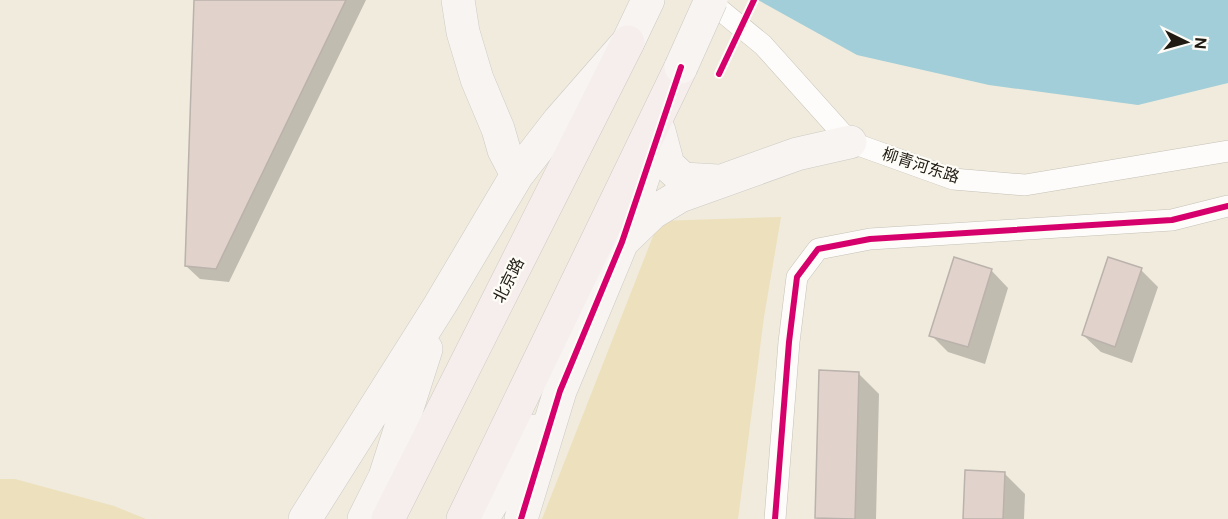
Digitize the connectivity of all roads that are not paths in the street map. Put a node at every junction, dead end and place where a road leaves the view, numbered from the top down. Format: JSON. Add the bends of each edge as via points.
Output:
{"nodes":[{"id":1,"x":458,"y":0,"type":"edge"},
{"id":2,"x":648,"y":0,"type":"edge"},
{"id":3,"x":710,"y":0,"type":"edge"},
{"id":4,"x":628,"y":42,"type":"junction"},
{"id":5,"x":681,"y":67,"type":"junction"},
{"id":6,"x":559,"y":121,"type":"junction"},
{"id":7,"x":498,"y":129,"type":"junction"},
{"id":8,"x":659,"y":130,"type":"junction"},
{"id":9,"x":850,"y":142,"type":"junction"},
{"id":10,"x":1228,"y":151,"type":"edge"},
{"id":11,"x":517,"y":175,"type":"junction"},
{"id":12,"x":718,"y":182,"type":"junction"},
{"id":13,"x":1228,"y":206,"type":"edge"},
{"id":14,"x":622,"y":242,"type":"junction"},
{"id":15,"x":440,"y":305,"type":"junction"},
{"id":16,"x":560,"y":391,"type":"junction"},
{"id":17,"x":372,"y":411,"type":"junction"},
{"id":18,"x":306,"y":519,"type":"edge"},
{"id":19,"x":320,"y":519,"type":"edge"},
{"id":20,"x":364,"y":519,"type":"edge"},
{"id":21,"x":388,"y":519,"type":"edge"},
{"id":22,"x":463,"y":519,"type":"edge"},
{"id":23,"x":482,"y":519,"type":"edge"},
{"id":24,"x":521,"y":519,"type":"edge"},
{"id":25,"x":775,"y":519,"type":"edge"}],
"edges":[{"from":1,"to":7,"type":"main road","via":[[477,79]]},
{"from":2,"to":4,"type":"main road"},
{"from":3,"to":5,"type":"main road","bridge":true},
{"from":3,"to":9,"type":"street","name":"柳青河东路","via":[[763,45]]},
{"from":4,"to":6,"type":"main road"},
{"from":4,"to":21,"type":"highway","name":"北京路"},
{"from":5,"to":8,"type":"main road"},
{"from":5,"to":22,"type":"highway"},
{"from":6,"to":7,"type":"main road","via":[[531,141]]},
{"from":6,"to":11,"type":"main road"},
{"from":7,"to":11,"type":"main road"},
{"from":8,"to":12,"type":"main road","via":[[668,165],[683,179]]},
{"from":8,"to":14,"type":"main road"},
{"from":9,"to":10,"type":"street","name":"柳青河东路","via":[[952,179],[1025,185]]},
{"from":9,"to":12,"type":"main road","via":[[797,154]]},
{"from":11,"to":15,"type":"main road"},
{"from":12,"to":14,"type":"main road","via":[[680,196],[652,213]]},
{"from":13,"to":25,"type":"street","via":[[1172,220],[870,239],[818,249],[797,277]]},
{"from":14,"to":16,"type":"main road"},
{"from":15,"to":17,"type":"main road"},
{"from":15,"to":20,"type":"main road","via":[[385,477]]},
{"from":16,"to":23,"type":"main road"},
{"from":16,"to":24,"type":"main road"},
{"from":17,"to":18,"type":"main road"},
{"from":17,"to":19,"type":"main road"}]}
